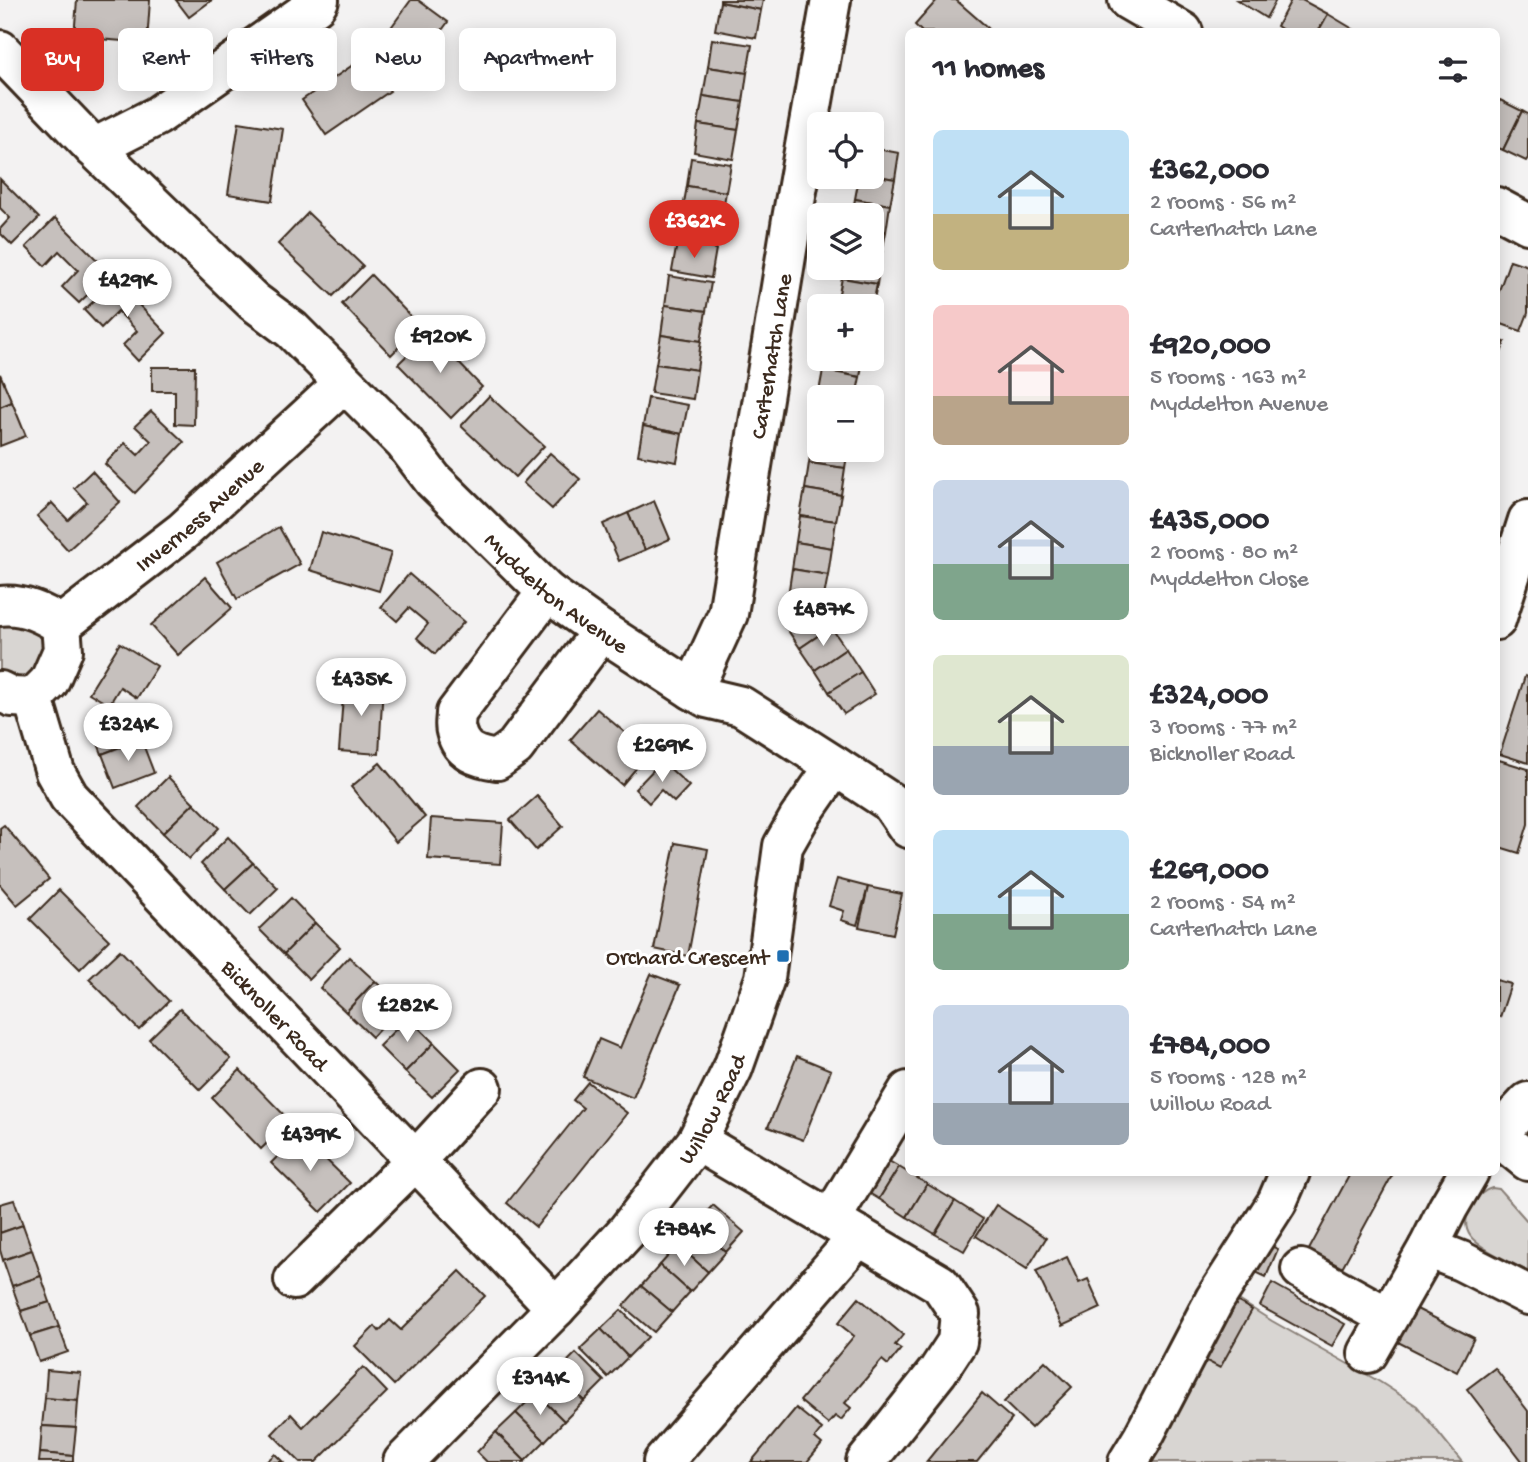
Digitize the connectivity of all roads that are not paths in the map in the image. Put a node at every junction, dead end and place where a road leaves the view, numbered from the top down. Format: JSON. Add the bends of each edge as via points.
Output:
{"nodes":[{"id":1,"x":319,"y":0,"type":"edge"},
{"id":2,"x":831,"y":0,"type":"edge"},
{"id":3,"x":1128,"y":0,"type":"edge"},
{"id":4,"x":1176,"y":28,"type":"edge"},
{"id":5,"x":0,"y":50,"type":"edge"},
{"id":6,"x":94,"y":148,"type":"junction"},
{"id":7,"x":1500,"y":210,"type":"edge"},
{"id":8,"x":1528,"y":224,"type":"edge"},
{"id":9,"x":253,"y":301,"type":"junction"},
{"id":10,"x":329,"y":397,"type":"junction"},
{"id":11,"x":433,"y":480,"type":"junction"},
{"id":12,"x":1528,"y":520,"type":"edge"},
{"id":13,"x":547,"y":592,"type":"junction"},
{"id":14,"x":0,"y":605,"type":"edge"},
{"id":15,"x":1500,"y":608,"type":"edge"},
{"id":16,"x":61,"y":625,"type":"junction"},
{"id":17,"x":602,"y":631,"type":"junction"},
{"id":18,"x":700,"y":694,"type":"junction"},
{"id":19,"x":16,"y":695,"type":"edge"},
{"id":20,"x":828,"y":776,"type":"junction"},
{"id":21,"x":905,"y":827,"type":"edge"},
{"id":22,"x":482,"y":1088,"type":"dead end"},
{"id":23,"x":905,"y":1098,"type":"edge"},
{"id":24,"x":1528,"y":1102,"type":"edge"},
{"id":25,"x":1500,"y":1131,"type":"edge"},
{"id":26,"x":1500,"y":1138,"type":"edge"},
{"id":27,"x":697,"y":1141,"type":"junction"},
{"id":28,"x":415,"y":1161,"type":"junction"},
{"id":29,"x":1528,"y":1161,"type":"edge"},
{"id":30,"x":1288,"y":1176,"type":"edge"},
{"id":31,"x":1467,"y":1176,"type":"edge"},
{"id":32,"x":845,"y":1228,"type":"junction"},
{"id":33,"x":1429,"y":1248,"type":"junction"},
{"id":34,"x":1301,"y":1269,"type":"dead end"},
{"id":35,"x":294,"y":1280,"type":"dead end"},
{"id":36,"x":1528,"y":1295,"type":"edge"},
{"id":37,"x":556,"y":1308,"type":"junction"},
{"id":38,"x":1388,"y":1317,"type":"junction"},
{"id":39,"x":1368,"y":1353,"type":"dead end"},
{"id":40,"x":403,"y":1462,"type":"edge"},
{"id":41,"x":663,"y":1462,"type":"edge"},
{"id":42,"x":866,"y":1462,"type":"edge"},
{"id":43,"x":1128,"y":1462,"type":"edge"}],
"edges":[{"from":1,"to":6,"type":"street","via":[[157,116]]},
{"from":2,"to":18,"type":"street","name":"Carterhatch Lane","via":[[728,614]]},
{"from":3,"to":4,"type":"street"},
{"from":5,"to":6,"type":"street","name":"Myddelton Avenue"},
{"from":6,"to":9,"type":"street","name":"Myddelton Avenue"},
{"from":7,"to":8,"type":"street"},
{"from":9,"to":10,"type":"street","name":"Myddelton Avenue","via":[[270,340]]},
{"from":9,"to":11,"type":"street","name":"Myddelton Avenue","via":[[292,330],[404,442]]},
{"from":10,"to":11,"type":"street","name":"Myddelton Avenue","via":[[396,462]]},
{"from":10,"to":16,"type":"street","name":"Inverness Avenue","via":[[183,531]]},
{"from":11,"to":13,"type":"street","name":"Myddelton Avenue"},
{"from":12,"to":15,"type":"street"},
{"from":13,"to":17,"type":"street","name":"Myddelton Avenue"},
{"from":13,"to":17,"type":"street","via":[[456,713],[455,731],[465,749],[497,760],[515,747]]},
{"from":14,"to":16,"type":"street","via":[[19,606]]},
{"from":16,"to":19,"type":"street","via":[[63,650],[49,682]]},
{"from":17,"to":18,"type":"street","name":"Myddelton Avenue"},
{"from":18,"to":20,"type":"street","via":[[741,706]]},
{"from":19,"to":28,"type":"street","name":"Bicknoller Road","via":[[69,797]]},
{"from":20,"to":21,"type":"street","via":[[882,822]]},
{"from":20,"to":27,"type":"street","name":"Willow Road","via":[[783,846],[765,978],[733,1068]]},
{"from":22,"to":28,"type":"street"},
{"from":23,"to":32,"type":"street"},
{"from":24,"to":25,"type":"street"},
{"from":26,"to":29,"type":"street"},
{"from":27,"to":32,"type":"street"},
{"from":27,"to":37,"type":"street","name":"Willow Road","via":[[627,1231]]},
{"from":28,"to":35,"type":"street"},
{"from":28,"to":37,"type":"street","name":"Bicknoller Road"},
{"from":30,"to":43,"type":"street","via":[[1277,1202],[1215,1299]]},
{"from":31,"to":33,"type":"street"},
{"from":32,"to":41,"type":"street"},
{"from":32,"to":42,"type":"street","via":[[940,1284],[960,1314],[957,1342]]},
{"from":33,"to":36,"type":"street"},
{"from":33,"to":38,"type":"street"},
{"from":34,"to":38,"type":"street"},
{"from":37,"to":40,"type":"street","name":"Willow Road"},
{"from":38,"to":39,"type":"street"}]}
